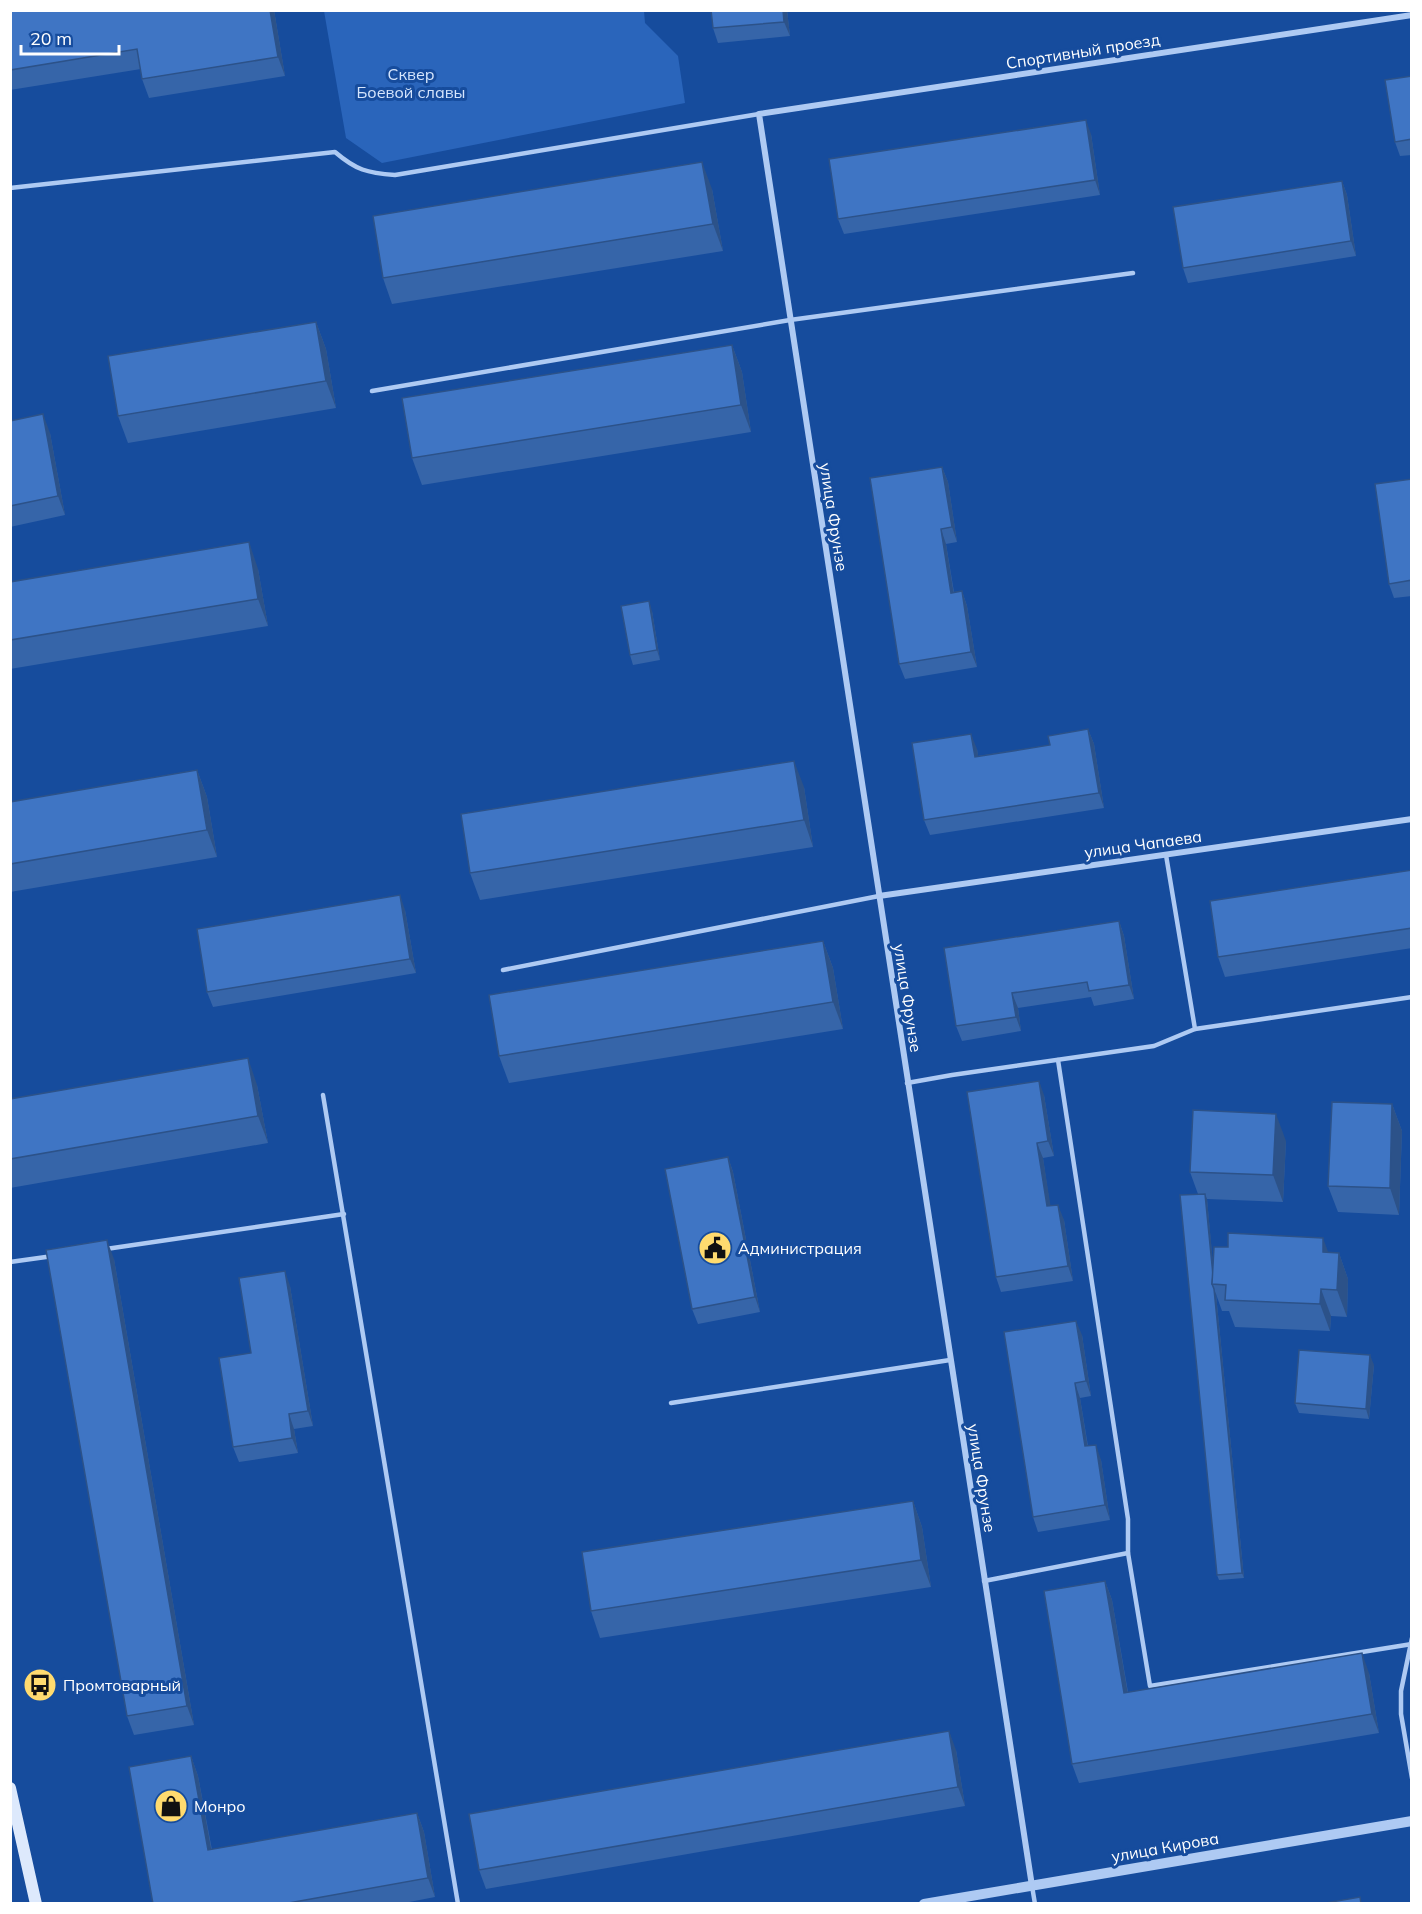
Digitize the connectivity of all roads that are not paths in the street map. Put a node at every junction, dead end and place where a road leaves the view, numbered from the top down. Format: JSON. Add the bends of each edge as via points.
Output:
{"nodes":[{"id":1,"x":1412,"y":15,"type":"edge"},
{"id":2,"x":759,"y":114,"type":"junction"},
{"id":3,"x":10,"y":188,"type":"edge"},
{"id":4,"x":1133,"y":273,"type":"dead end"},
{"id":5,"x":790,"y":320,"type":"junction"},
{"id":6,"x":372,"y":391,"type":"dead end"},
{"id":7,"x":1412,"y":819,"type":"edge"},
{"id":8,"x":1166,"y":855,"type":"junction"},
{"id":9,"x":879,"y":896,"type":"junction"},
{"id":10,"x":503,"y":970,"type":"dead end"},
{"id":11,"x":1412,"y":997,"type":"edge"},
{"id":12,"x":1195,"y":1029,"type":"junction"},
{"id":13,"x":1058,"y":1060,"type":"junction"},
{"id":14,"x":907,"y":1083,"type":"junction"},
{"id":15,"x":323,"y":1095,"type":"dead end"},
{"id":16,"x":344,"y":1215,"type":"junction"},
{"id":17,"x":103,"y":1249,"type":"edge"},
{"id":18,"x":57,"y":1256,"type":"edge"},
{"id":19,"x":10,"y":1262,"type":"edge"},
{"id":20,"x":950,"y":1360,"type":"junction"},
{"id":21,"x":671,"y":1403,"type":"dead end"},
{"id":22,"x":1128,"y":1553,"type":"junction"},
{"id":23,"x":984,"y":1581,"type":"junction"},
{"id":24,"x":1412,"y":1638,"type":"edge"},
{"id":25,"x":1411,"y":1644,"type":"edge"},
{"id":26,"x":1412,"y":1778,"type":"edge"},
{"id":27,"x":10,"y":1788,"type":"edge"},
{"id":28,"x":1412,"y":1821,"type":"edge"},
{"id":29,"x":1032,"y":1886,"type":"junction"},
{"id":30,"x":36,"y":1904,"type":"edge"},
{"id":31,"x":458,"y":1904,"type":"edge"},
{"id":32,"x":924,"y":1904,"type":"edge"},
{"id":33,"x":1035,"y":1904,"type":"edge"}],
"edges":[{"from":1,"to":2,"type":"street","name":"Спортивный проезд"},
{"from":2,"to":3,"type":"lane","via":[[395,175],[351,166],[335,152]]},
{"from":2,"to":5,"type":"street","name":"улица Фрунзе"},
{"from":4,"to":5,"type":"lane"},
{"from":5,"to":6,"type":"lane"},
{"from":5,"to":9,"type":"street","name":"улица Фрунзе"},
{"from":7,"to":8,"type":"street","name":"улица Чапаева"},
{"from":8,"to":9,"type":"street","name":"улица Чапаева"},
{"from":8,"to":12,"type":"lane"},
{"from":9,"to":10,"type":"lane"},
{"from":9,"to":14,"type":"street","name":"улица Фрунзе"},
{"from":11,"to":12,"type":"lane"},
{"from":12,"to":13,"type":"lane","via":[[1154,1046]]},
{"from":13,"to":14,"type":"lane"},
{"from":13,"to":22,"type":"lane","via":[[1128,1519]]},
{"from":14,"to":20,"type":"street","name":"улица Фрунзе"},
{"from":15,"to":16,"type":"lane"},
{"from":16,"to":17,"type":"lane"},
{"from":16,"to":31,"type":"lane"},
{"from":18,"to":19,"type":"lane"},
{"from":20,"to":21,"type":"lane"},
{"from":20,"to":23,"type":"street","name":"улица Фрунзе"},
{"from":22,"to":23,"type":"lane"},
{"from":22,"to":25,"type":"lane","via":[[1150,1686]]},
{"from":23,"to":29,"type":"street","name":"улица Фрунзе"},
{"from":24,"to":25,"type":"lane"},
{"from":25,"to":26,"type":"lane","via":[[1401,1691],[1401,1714]]},
{"from":27,"to":30,"type":"main road"},
{"from":28,"to":29,"type":"street","name":"улица Кирова"},
{"from":29,"to":32,"type":"street","name":"улица Кирова"},
{"from":29,"to":33,"type":"lane"}]}
